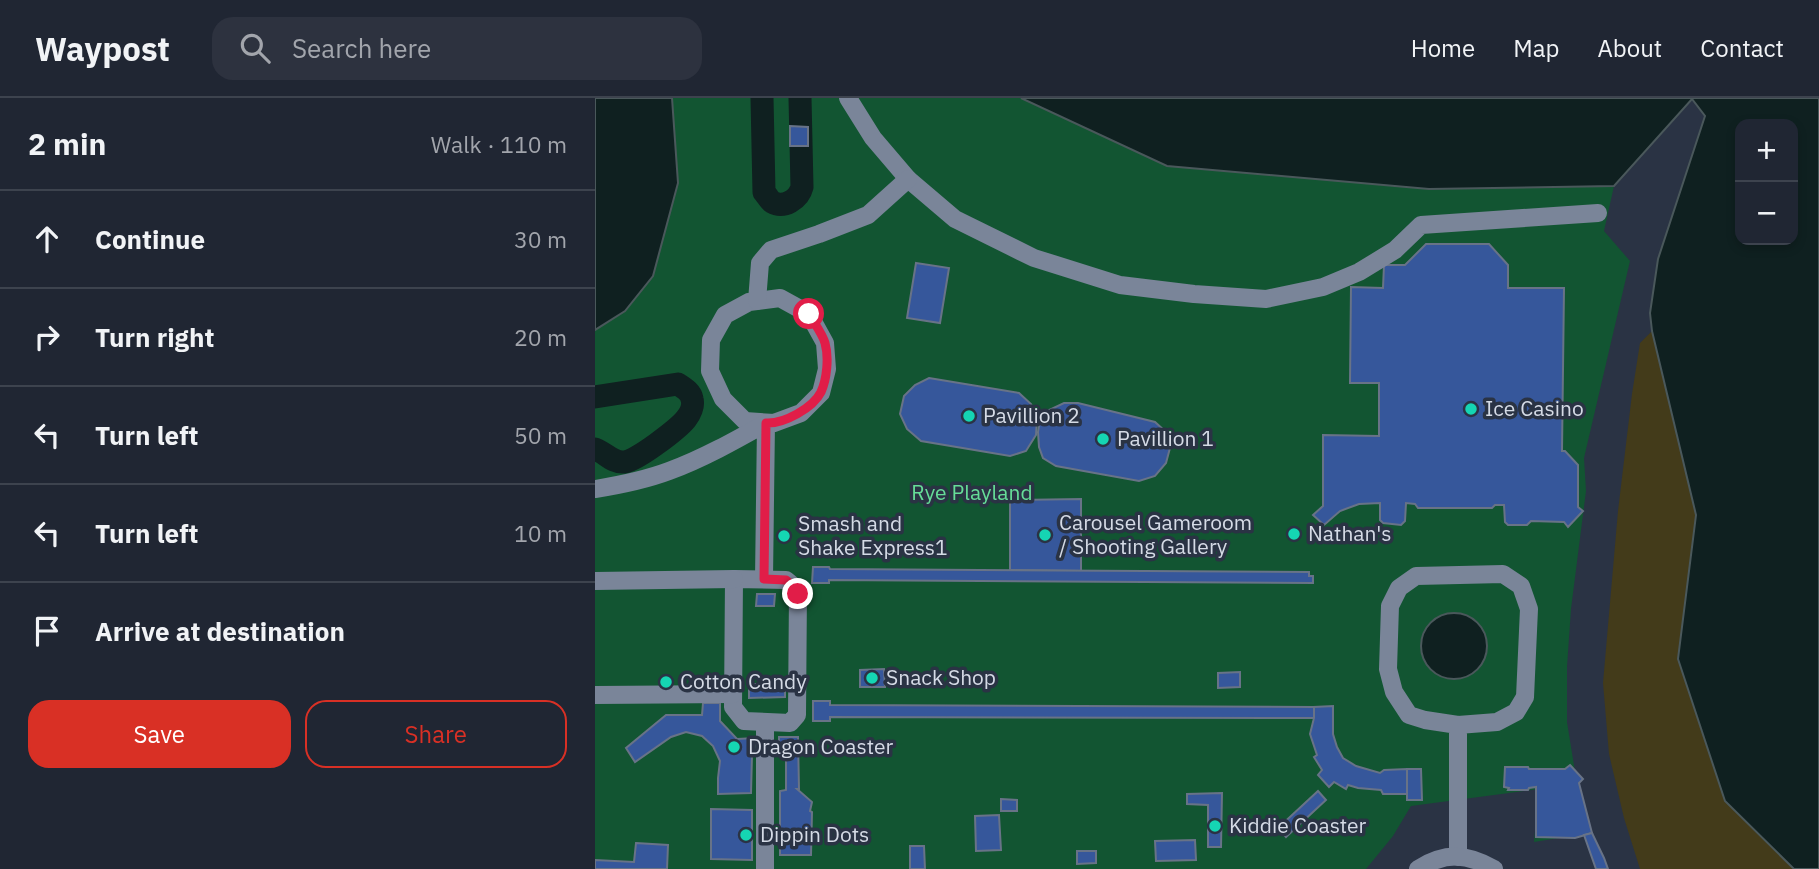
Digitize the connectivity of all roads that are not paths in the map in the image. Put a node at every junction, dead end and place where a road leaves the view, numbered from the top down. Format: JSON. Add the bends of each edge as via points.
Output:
{"nodes":[{"id":1,"x":848,"y":98,"type":"edge"},
{"id":2,"x":908,"y":179,"type":"junction"},
{"id":3,"x":1598,"y":213,"type":"dead end"},
{"id":4,"x":757,"y":301,"type":"junction"},
{"id":5,"x":766,"y":423,"type":"junction"},
{"id":6,"x":595,"y":489,"type":"edge"},
{"id":7,"x":734,"y":579,"type":"junction"},
{"id":8,"x":764,"y":579,"type":"junction"},
{"id":9,"x":595,"y":581,"type":"edge"},
{"id":10,"x":733,"y":694,"type":"junction"},
{"id":11,"x":595,"y":695,"type":"edge"},
{"id":12,"x":765,"y":722,"type":"junction"},
{"id":13,"x":1458,"y":725,"type":"junction"},
{"id":14,"x":1458,"y":857,"type":"junction"},
{"id":15,"x":765,"y":869,"type":"edge"},
{"id":16,"x":1418,"y":869,"type":"edge"},
{"id":17,"x":1494,"y":869,"type":"edge"}],
"edges":[{"from":1,"to":2,"type":"street","via":[[873,138]]},
{"from":2,"to":3,"type":"street","via":[[955,219],[1034,258],[1120,285],[1266,299],[1323,287],[1359,272],[1395,250],[1420,225]]},
{"from":2,"to":4,"type":"street","via":[[868,215],[771,250],[760,263]]},
{"from":4,"to":5,"type":"street","via":[[725,315],[711,340],[711,371],[723,399],[745,421]]},
{"from":4,"to":5,"type":"street","via":[[780,298],[809,314],[825,343],[827,369],[821,393],[801,413]]},
{"from":5,"to":6,"type":"street","via":[[670,471]]},
{"from":5,"to":8,"type":"street"},
{"from":7,"to":8,"type":"street"},
{"from":7,"to":9,"type":"street"},
{"from":7,"to":10,"type":"street"},
{"from":8,"to":12,"type":"street","via":[[786,580],[798,590],[797,715],[790,723]]},
{"from":10,"to":11,"type":"street"},
{"from":10,"to":12,"type":"street","via":[[733,707],[744,721]]},
{"from":12,"to":15,"type":"street"},
{"from":13,"to":13,"type":"street","via":[[1409,715],[1394,692],[1388,669],[1390,606],[1399,588],[1416,576],[1503,574],[1521,586],[1529,609],[1525,697],[1516,712],[1497,722]]},
{"from":13,"to":14,"type":"street"},
{"from":14,"to":16,"type":"street","via":[[1444,857]]},
{"from":14,"to":17,"type":"street","via":[[1470,857]]}]}
